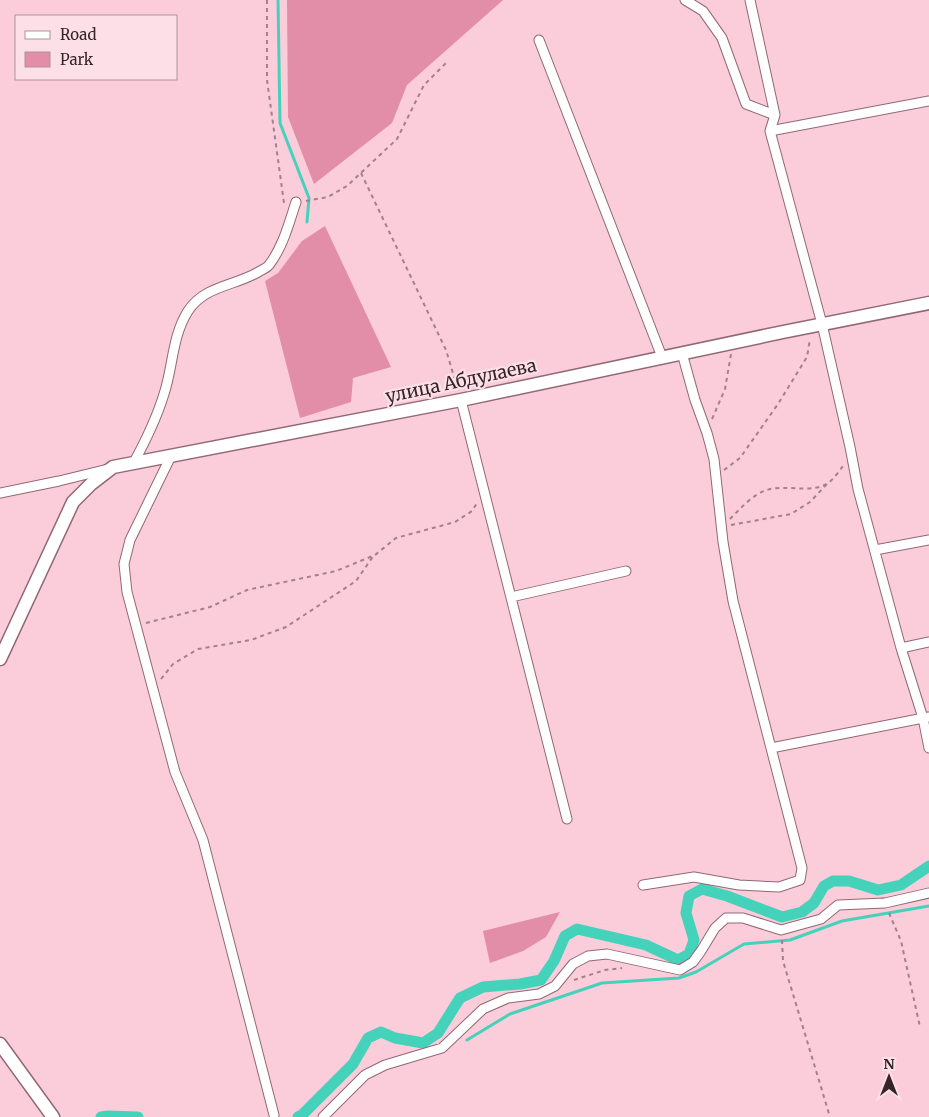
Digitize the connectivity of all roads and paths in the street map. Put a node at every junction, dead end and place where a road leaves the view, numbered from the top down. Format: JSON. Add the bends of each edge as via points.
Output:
{"nodes":[{"id":1,"x":267,"y":0,"type":"edge"},
{"id":2,"x":685,"y":0,"type":"edge"},
{"id":3,"x":750,"y":0,"type":"edge"},
{"id":4,"x":539,"y":40,"type":"dead end"},
{"id":5,"x":448,"y":60,"type":"dead end"},
{"id":6,"x":929,"y":101,"type":"edge"},
{"id":7,"x":775,"y":115,"type":"junction"},
{"id":8,"x":770,"y":131,"type":"junction"},
{"id":9,"x":361,"y":173,"type":"junction"},
{"id":10,"x":296,"y":202,"type":"joint"},
{"id":11,"x":284,"y":204,"type":"dead end"},
{"id":12,"x":929,"y":303,"type":"edge"},
{"id":13,"x":817,"y":325,"type":"junction"},
{"id":14,"x":734,"y":342,"type":"junction"},
{"id":15,"x":682,"y":353,"type":"junction"},
{"id":16,"x":662,"y":357,"type":"junction"},
{"id":17,"x":461,"y":400,"type":"junction"},
{"id":18,"x":707,"y":433,"type":"junction"},
{"id":19,"x":171,"y":456,"type":"junction"},
{"id":20,"x":852,"y":456,"type":"junction"},
{"id":21,"x":133,"y":464,"type":"junction"},
{"id":22,"x":114,"y":468,"type":"junction"},
{"id":23,"x":716,"y":476,"type":"junction"},
{"id":24,"x":827,"y":484,"type":"junction"},
{"id":25,"x":484,"y":491,"type":"junction"},
{"id":26,"x":0,"y":493,"type":"edge"},
{"id":27,"x":721,"y":527,"type":"junction"},
{"id":28,"x":929,"y":540,"type":"edge"},
{"id":29,"x":875,"y":550,"type":"junction"},
{"id":30,"x":375,"y":555,"type":"junction"},
{"id":31,"x":626,"y":571,"type":"dead end"},
{"id":32,"x":511,"y":597,"type":"junction"},
{"id":33,"x":136,"y":626,"type":"junction"},
{"id":34,"x":929,"y":642,"type":"edge"},
{"id":35,"x":901,"y":648,"type":"junction"},
{"id":36,"x":0,"y":659,"type":"edge"},
{"id":37,"x":153,"y":689,"type":"junction"},
{"id":38,"x":926,"y":718,"type":"edge"},
{"id":39,"x":770,"y":748,"type":"junction"},
{"id":40,"x":929,"y":748,"type":"edge"},
{"id":41,"x":567,"y":819,"type":"dead end"},
{"id":42,"x":643,"y":884,"type":"dead end"},
{"id":43,"x":929,"y":893,"type":"edge"},
{"id":44,"x":885,"y":904,"type":"junction"},
{"id":45,"x":781,"y":930,"type":"junction"},
{"id":46,"x":622,"y":968,"type":"dead end"},
{"id":47,"x":555,"y":986,"type":"junction"},
{"id":48,"x":920,"y":1028,"type":"dead end"},
{"id":49,"x":0,"y":1044,"type":"edge"},
{"id":50,"x":274,"y":1114,"type":"dead end"},
{"id":51,"x":52,"y":1117,"type":"edge"},
{"id":52,"x":323,"y":1117,"type":"edge"},
{"id":53,"x":830,"y":1117,"type":"edge"}],
"edges":[{"from":1,"to":11,"type":"path","via":[[267,80]]},
{"from":2,"to":7,"type":"street","via":[[703,11],[722,38],[746,104]]},
{"from":3,"to":7,"type":"street"},
{"from":4,"to":16,"type":"street"},
{"from":5,"to":9,"type":"path","via":[[424,85],[397,139]]},
{"from":6,"to":8,"type":"street"},
{"from":7,"to":8,"type":"street"},
{"from":8,"to":13,"type":"street"},
{"from":9,"to":10,"type":"path","via":[[328,197]]},
{"from":9,"to":17,"type":"path","via":[[446,350]]},
{"from":10,"to":21,"type":"street","via":[[282,243],[268,266],[251,277],[216,288],[201,297],[189,311],[178,333],[164,394]]},
{"from":12,"to":13,"type":"main road","name":"улица Абдулаева"},
{"from":13,"to":14,"type":"main road","name":"улица Абдулаева"},
{"from":13,"to":20,"type":"street"},
{"from":13,"to":23,"type":"path","via":[[807,356],[778,404],[740,458]]},
{"from":14,"to":15,"type":"main road","name":"улица Абдулаева"},
{"from":14,"to":18,"type":"path","via":[[725,390]]},
{"from":15,"to":16,"type":"main road","name":"улица Абдулаева"},
{"from":15,"to":18,"type":"street"},
{"from":16,"to":17,"type":"main road","name":"улица Абдулаева"},
{"from":17,"to":19,"type":"main road","name":"улица Абдулаева"},
{"from":17,"to":25,"type":"street"},
{"from":18,"to":23,"type":"street"},
{"from":19,"to":21,"type":"main road","name":"улица Абдулаева"},
{"from":19,"to":33,"type":"street","via":[[130,540],[124,564]]},
{"from":20,"to":24,"type":"path"},
{"from":20,"to":29,"type":"street"},
{"from":21,"to":22,"type":"main road","name":"улица Абдулаева"},
{"from":22,"to":26,"type":"street","name":"улица Абдулаева"},
{"from":22,"to":36,"type":"main road","via":[[73,502]]},
{"from":23,"to":27,"type":"street"},
{"from":24,"to":27,"type":"path","via":[[810,502],[791,514]]},
{"from":24,"to":27,"type":"path","via":[[810,489],[766,490],[748,501]]},
{"from":25,"to":30,"type":"path","via":[[472,511],[455,522],[396,538]]},
{"from":25,"to":32,"type":"street"},
{"from":27,"to":39,"type":"street","via":[[733,602]]},
{"from":28,"to":29,"type":"street"},
{"from":29,"to":35,"type":"street"},
{"from":30,"to":33,"type":"path","via":[[336,571],[247,590],[210,607]]},
{"from":30,"to":37,"type":"path","via":[[356,581],[286,627],[251,640],[198,649],[172,664]]},
{"from":31,"to":32,"type":"street"},
{"from":32,"to":41,"type":"street"},
{"from":33,"to":37,"type":"street"},
{"from":34,"to":35,"type":"street"},
{"from":35,"to":38,"type":"street"},
{"from":37,"to":50,"type":"street","via":[[175,772],[203,840]]},
{"from":38,"to":39,"type":"street"},
{"from":38,"to":40,"type":"street"},
{"from":39,"to":42,"type":"street","via":[[802,868],[800,880],[779,887],[694,877]]},
{"from":43,"to":44,"type":"street"},
{"from":44,"to":45,"type":"street","via":[[838,905],[821,919]]},
{"from":44,"to":48,"type":"path","via":[[901,942]]},
{"from":45,"to":47,"type":"street","via":[[743,918],[726,918],[715,928],[693,962],[680,970],[607,954],[588,956],[573,964]]},
{"from":45,"to":53,"type":"path","via":[[782,961]]},
{"from":46,"to":47,"type":"path"},
{"from":47,"to":52,"type":"street","via":[[539,994],[508,998],[484,1009],[442,1048],[385,1065],[365,1075]]},
{"from":49,"to":51,"type":"main road"}]}
